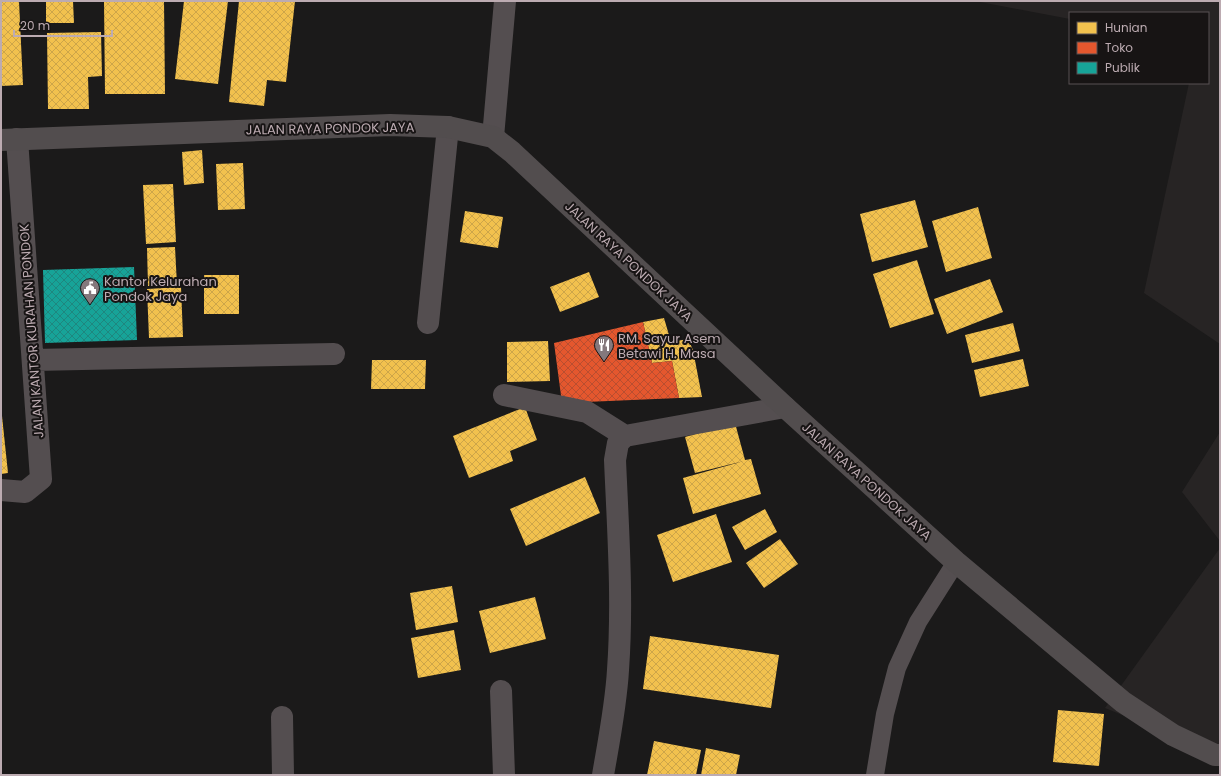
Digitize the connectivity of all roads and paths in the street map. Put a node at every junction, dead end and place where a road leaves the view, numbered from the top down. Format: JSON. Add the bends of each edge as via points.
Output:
{"nodes":[{"id":1,"x":505,"y":1,"type":"edge"},
{"id":2,"x":448,"y":127,"type":"junction"},
{"id":3,"x":493,"y":137,"type":"junction"},
{"id":4,"x":9,"y":139,"type":"edge"},
{"id":5,"x":428,"y":323,"type":"dead end"},
{"id":6,"x":334,"y":354,"type":"dead end"},
{"id":7,"x":33,"y":360,"type":"junction"},
{"id":8,"x":504,"y":395,"type":"dead end"},
{"id":9,"x":785,"y":407,"type":"junction"},
{"id":10,"x":625,"y":436,"type":"junction"},
{"id":11,"x":1,"y":490,"type":"edge"},
{"id":12,"x":956,"y":562,"type":"junction"},
{"id":13,"x":501,"y":691,"type":"dead end"},
{"id":14,"x":282,"y":717,"type":"dead end"},
{"id":15,"x":1220,"y":755,"type":"edge"},
{"id":16,"x":283,"y":775,"type":"edge"},
{"id":17,"x":504,"y":775,"type":"edge"},
{"id":18,"x":603,"y":775,"type":"edge"},
{"id":19,"x":875,"y":775,"type":"edge"}],
"edges":[{"from":1,"to":3,"type":"street"},
{"from":2,"to":3,"type":"main road","name":"JALAN RAYA PONDOK JAYA"},
{"from":2,"to":4,"type":"main road","name":"JALAN RAYA PONDOK JAYA","via":[[390,125]]},
{"from":2,"to":5,"type":"street"},
{"from":3,"to":9,"type":"main road","name":"JALAN RAYA PONDOK JAYA"},
{"from":4,"to":7,"type":"street","name":"JALAN KANTOR KURAHAN PONDOK"},
{"from":6,"to":7,"type":"street"},
{"from":7,"to":11,"type":"street","name":"JALAN KANTOR KURAHAN PONDOK","via":[[41,479],[25,492]]},
{"from":8,"to":10,"type":"street","via":[[587,412]]},
{"from":9,"to":10,"type":"street"},
{"from":9,"to":12,"type":"main road","name":"JALAN RAYA PONDOK JAYA"},
{"from":10,"to":18,"type":"street","via":[[618,443],[615,453],[619,570],[618,662],[613,722]]},
{"from":12,"to":15,"type":"main road","name":"JALAN RAYA PONDOK JAYA","via":[[1123,702],[1173,734],[1215,755]]},
{"from":12,"to":19,"type":"lane","via":[[918,622],[897,668],[885,714]]},
{"from":13,"to":17,"type":"street"},
{"from":14,"to":16,"type":"street"}]}
